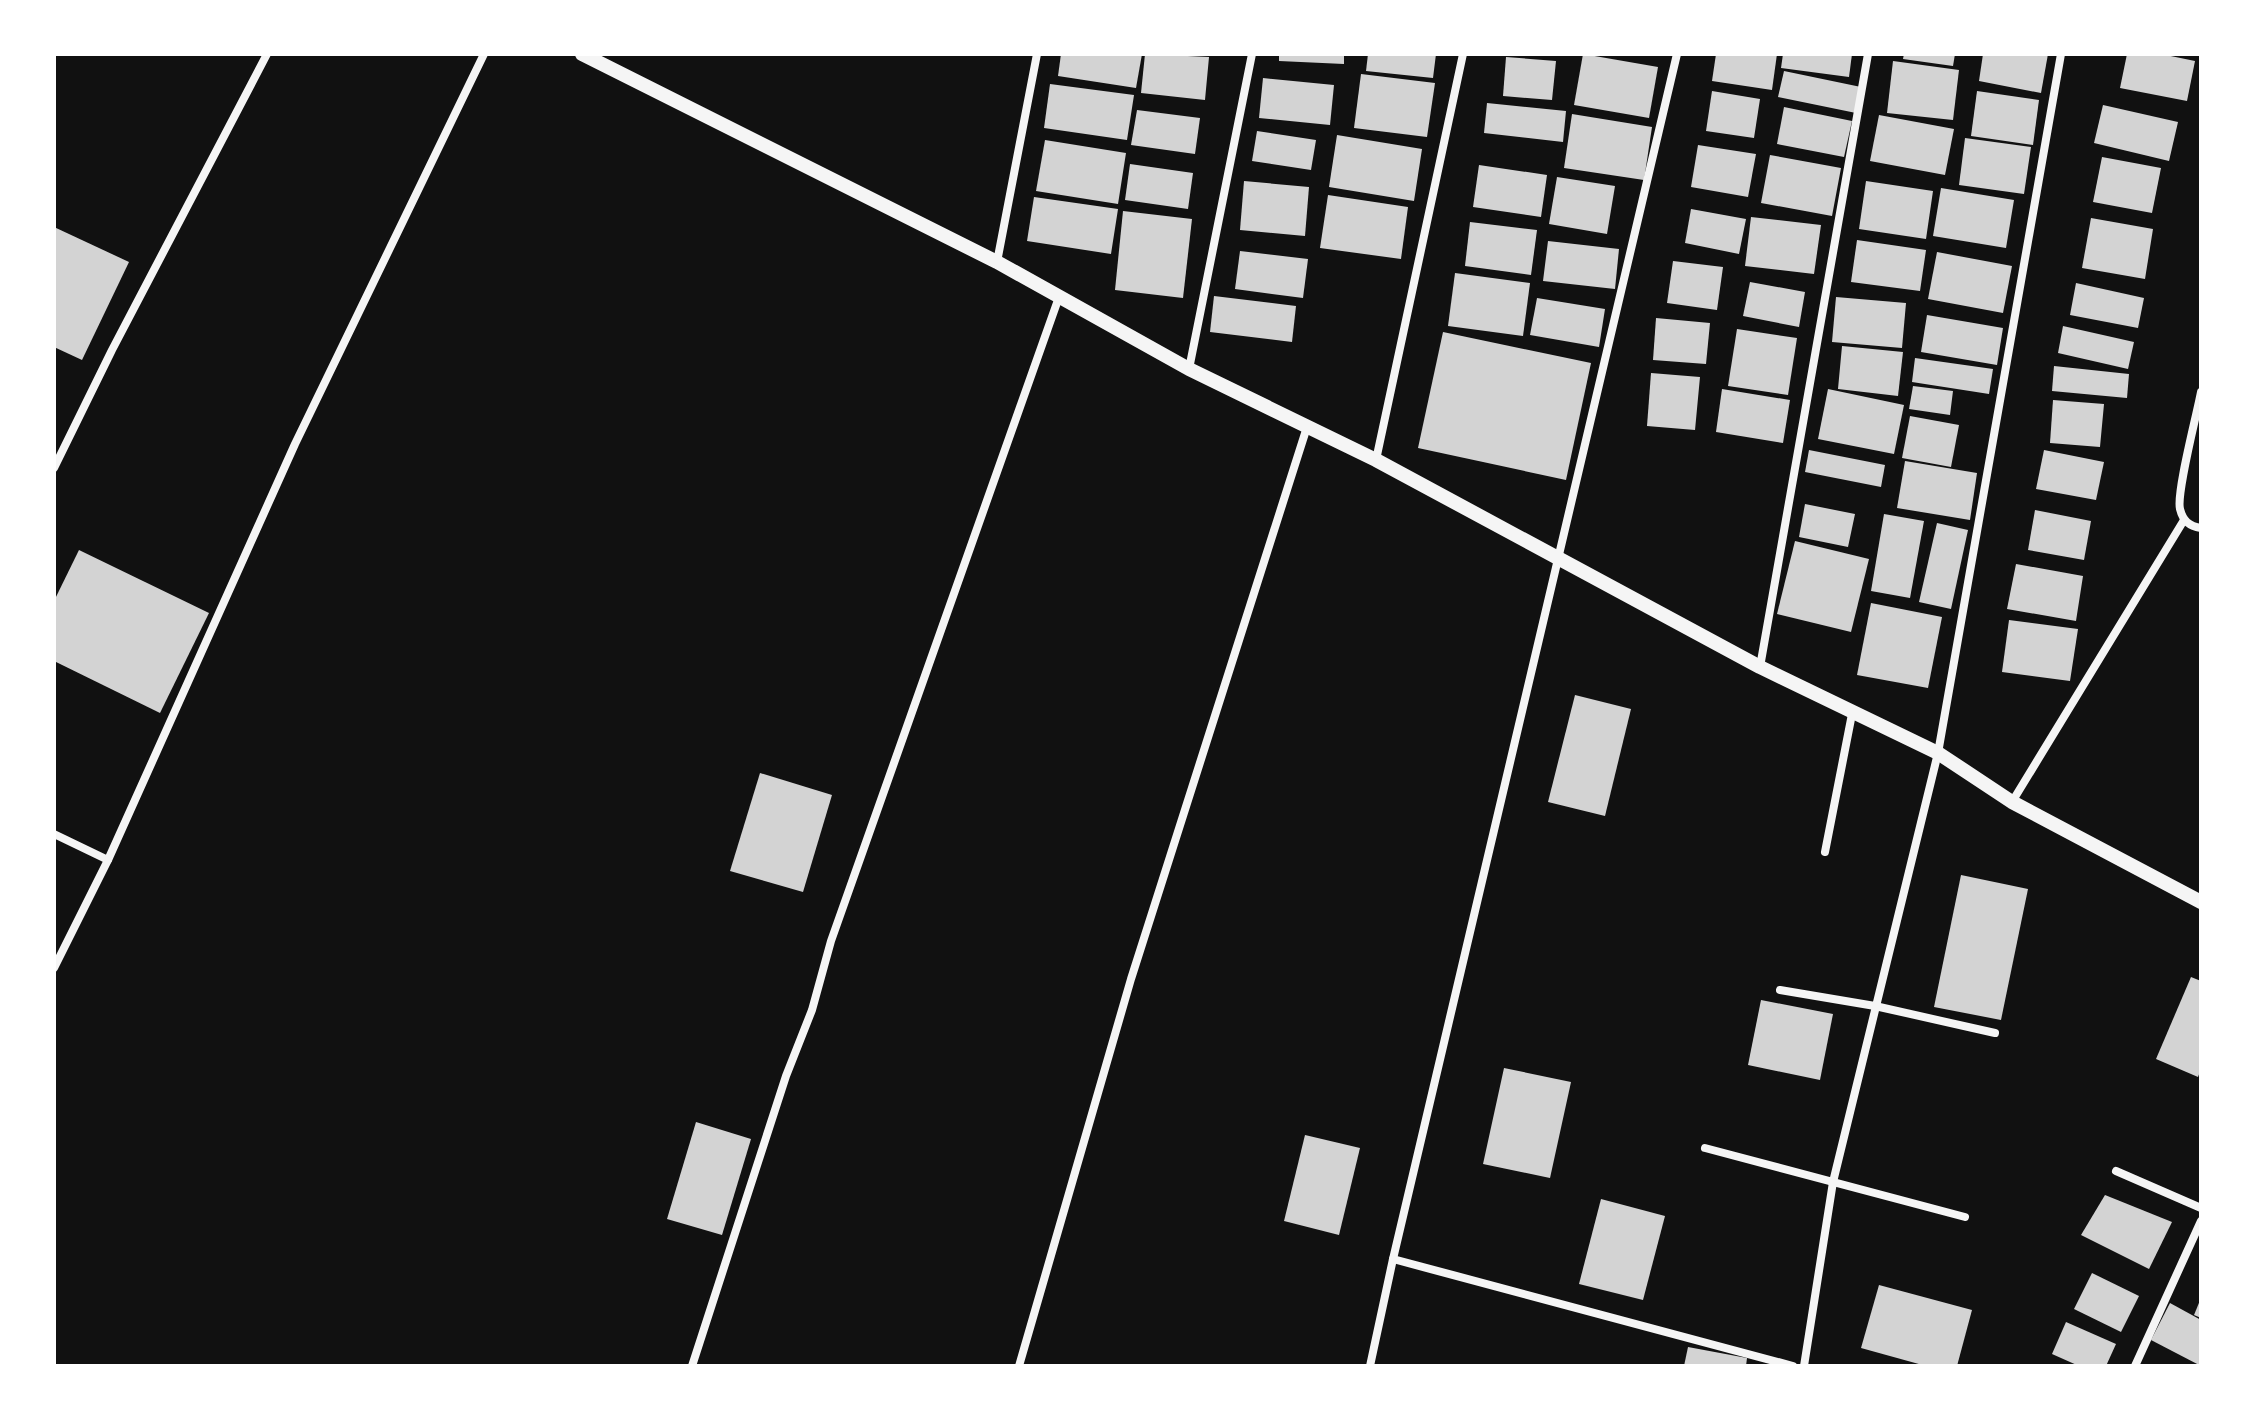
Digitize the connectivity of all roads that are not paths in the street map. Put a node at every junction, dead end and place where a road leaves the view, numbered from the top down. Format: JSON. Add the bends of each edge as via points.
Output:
{"nodes":[{"id":1,"x":267,"y":54,"type":"edge"},
{"id":2,"x":484,"y":54,"type":"edge"},
{"id":3,"x":582,"y":54,"type":"edge"},
{"id":4,"x":1037,"y":54,"type":"edge"},
{"id":5,"x":1252,"y":54,"type":"edge"},
{"id":6,"x":1463,"y":54,"type":"edge"},
{"id":7,"x":1677,"y":54,"type":"edge"},
{"id":8,"x":1868,"y":54,"type":"edge"},
{"id":9,"x":2061,"y":54,"type":"edge"},
{"id":10,"x":997,"y":262,"type":"junction"},
{"id":11,"x":1059,"y":297,"type":"junction"},
{"id":12,"x":1189,"y":369,"type":"junction"},
{"id":13,"x":2201,"y":392,"type":"edge"},
{"id":14,"x":1307,"y":427,"type":"junction"},
{"id":15,"x":1376,"y":460,"type":"junction"},
{"id":16,"x":54,"y":468,"type":"edge"},
{"id":17,"x":2184,"y":520,"type":"junction"},
{"id":18,"x":2201,"y":528,"type":"edge"},
{"id":19,"x":1559,"y":559,"type":"junction"},
{"id":20,"x":1760,"y":667,"type":"junction"},
{"id":21,"x":1852,"y":714,"type":"junction"},
{"id":22,"x":1938,"y":753,"type":"junction"},
{"id":23,"x":2012,"y":802,"type":"junction"},
{"id":24,"x":54,"y":834,"type":"edge"},
{"id":25,"x":1825,"y":852,"type":"dead end"},
{"id":26,"x":108,"y":860,"type":"junction"},
{"id":27,"x":2201,"y":902,"type":"edge"},
{"id":28,"x":54,"y":968,"type":"edge"},
{"id":29,"x":1780,"y":990,"type":"dead end"},
{"id":30,"x":1875,"y":1006,"type":"junction"},
{"id":31,"x":1995,"y":1033,"type":"dead end"},
{"id":32,"x":1705,"y":1148,"type":"dead end"},
{"id":33,"x":2116,"y":1171,"type":"dead end"},
{"id":34,"x":1833,"y":1182,"type":"junction"},
{"id":35,"x":2201,"y":1208,"type":"edge"},
{"id":36,"x":1965,"y":1217,"type":"dead end"},
{"id":37,"x":2201,"y":1221,"type":"edge"},
{"id":38,"x":1393,"y":1259,"type":"junction"},
{"id":39,"x":692,"y":1366,"type":"edge"},
{"id":40,"x":1019,"y":1366,"type":"edge"},
{"id":41,"x":1370,"y":1366,"type":"edge"},
{"id":42,"x":1793,"y":1366,"type":"edge"},
{"id":43,"x":1804,"y":1366,"type":"edge"},
{"id":44,"x":2135,"y":1366,"type":"edge"}],
"edges":[{"from":1,"to":16,"type":"street"},
{"from":2,"to":26,"type":"street","via":[[295,444]]},
{"from":3,"to":10,"type":"street"},
{"from":4,"to":10,"type":"street"},
{"from":5,"to":12,"type":"street"},
{"from":6,"to":15,"type":"street"},
{"from":7,"to":19,"type":"street"},
{"from":8,"to":20,"type":"street"},
{"from":9,"to":22,"type":"street"},
{"from":10,"to":11,"type":"street"},
{"from":11,"to":12,"type":"street"},
{"from":11,"to":39,"type":"street","via":[[831,941]]},
{"from":12,"to":14,"type":"street"},
{"from":13,"to":17,"type":"street","via":[[2179,501]]},
{"from":14,"to":15,"type":"street"},
{"from":14,"to":40,"type":"street","via":[[1131,979]]},
{"from":15,"to":19,"type":"street"},
{"from":17,"to":18,"type":"street"},
{"from":17,"to":23,"type":"street"},
{"from":19,"to":20,"type":"street"},
{"from":19,"to":38,"type":"street"},
{"from":20,"to":21,"type":"street"},
{"from":21,"to":22,"type":"street"},
{"from":21,"to":25,"type":"street"},
{"from":22,"to":23,"type":"street"},
{"from":22,"to":30,"type":"street"},
{"from":23,"to":27,"type":"street"},
{"from":24,"to":26,"type":"street"},
{"from":26,"to":28,"type":"street"},
{"from":29,"to":30,"type":"street"},
{"from":30,"to":31,"type":"street"},
{"from":30,"to":34,"type":"street"},
{"from":32,"to":34,"type":"street"},
{"from":33,"to":35,"type":"street"},
{"from":34,"to":36,"type":"street"},
{"from":34,"to":43,"type":"street"},
{"from":37,"to":44,"type":"street"},
{"from":38,"to":41,"type":"street"},
{"from":38,"to":42,"type":"street"}]}
